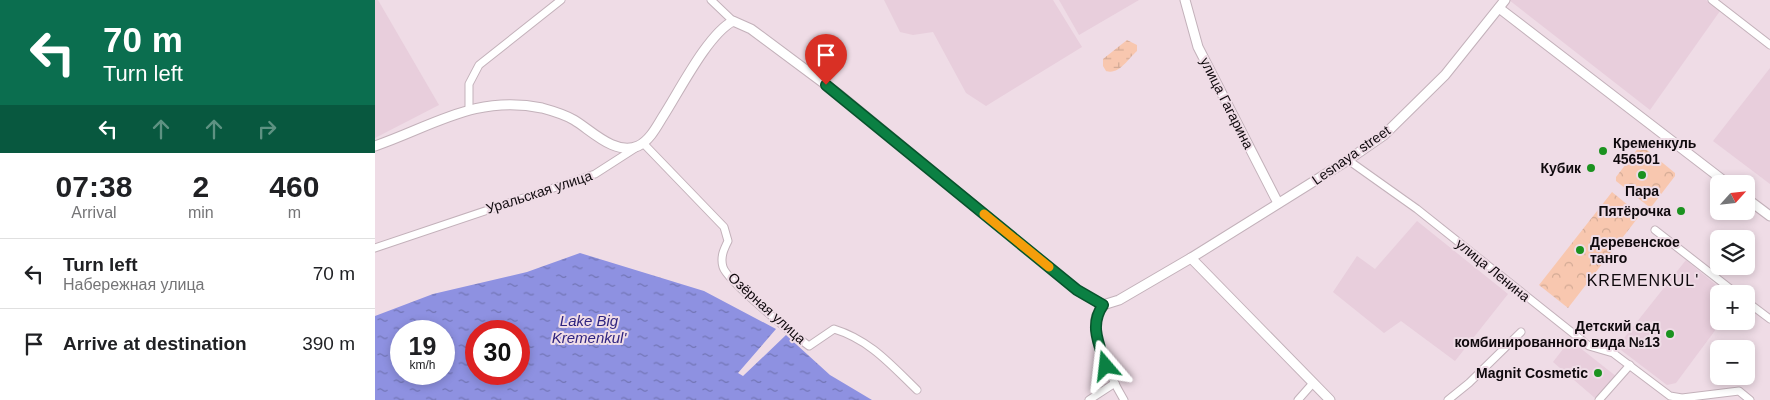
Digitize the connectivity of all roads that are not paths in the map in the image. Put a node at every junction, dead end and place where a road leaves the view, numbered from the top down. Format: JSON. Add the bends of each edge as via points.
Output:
{"nodes":[{"id":1,"x":561,"y":0,"type":"edge"},
{"id":2,"x":711,"y":0,"type":"edge"},
{"id":3,"x":1185,"y":0,"type":"edge"},
{"id":4,"x":1712,"y":0,"type":"edge"},
{"id":5,"x":1502,"y":4,"type":"edge"},
{"id":6,"x":730,"y":23,"type":"junction"},
{"id":7,"x":1770,"y":45,"type":"edge"},
{"id":8,"x":469,"y":109,"type":"junction"},
{"id":9,"x":641,"y":144,"type":"junction"},
{"id":10,"x":375,"y":146,"type":"edge"},
{"id":11,"x":1348,"y":160,"type":"junction"},
{"id":12,"x":1716,"y":175,"type":"edge"},
{"id":13,"x":1278,"y":203,"type":"junction"},
{"id":14,"x":1755,"y":205,"type":"edge"},
{"id":15,"x":1770,"y":216,"type":"edge"},
{"id":16,"x":1655,"y":230,"type":"dead end"},
{"id":17,"x":375,"y":248,"type":"edge"},
{"id":18,"x":1191,"y":258,"type":"junction"},
{"id":19,"x":1725,"y":285,"type":"edge"},
{"id":20,"x":1103,"y":305,"type":"junction"},
{"id":21,"x":1755,"y":308,"type":"edge"},
{"id":22,"x":1770,"y":319,"type":"edge"},
{"id":23,"x":1521,"y":332,"type":"dead end"},
{"id":24,"x":1630,"y":365,"type":"junction"},
{"id":25,"x":1313,"y":382,"type":"junction"},
{"id":26,"x":1115,"y":383,"type":"junction"},
{"id":27,"x":917,"y":390,"type":"dead end"},
{"id":28,"x":1089,"y":400,"type":"edge"},
{"id":29,"x":1124,"y":400,"type":"edge"},
{"id":30,"x":1298,"y":400,"type":"edge"},
{"id":31,"x":1330,"y":400,"type":"edge"},
{"id":32,"x":1448,"y":400,"type":"edge"},
{"id":33,"x":1599,"y":400,"type":"edge"},
{"id":34,"x":1750,"y":400,"type":"edge"}],
"edges":[{"from":1,"to":8,"type":"street","via":[[479,65],[469,84]]},
{"from":2,"to":6,"type":"street"},
{"from":3,"to":13,"type":"street","name":"улица Гагарина","via":[[1198,47]]},
{"from":4,"to":7,"type":"street"},
{"from":5,"to":11,"type":"street","name":"Lesnaya street","via":[[1445,75],[1384,135]]},
{"from":5,"to":12,"type":"street"},
{"from":6,"to":9,"type":"street","name":"Уральская улица","via":[[716,34],[654,131]]},
{"from":6,"to":20,"type":"street","via":[[751,29],[841,96],[1077,290]]},
{"from":8,"to":9,"type":"street","via":[[513,104],[532,106],[573,119],[615,146],[630,149]]},
{"from":8,"to":10,"type":"street"},
{"from":9,"to":17,"type":"street","name":"Уральская улица","via":[[595,174]]},
{"from":9,"to":27,"type":"street","name":"Озёрная улица","via":[[724,227],[728,240],[722,255],[723,268],[745,291],[809,346],[834,329],[854,335]]},
{"from":11,"to":13,"type":"street","name":"Lesnaya street"},
{"from":11,"to":24,"type":"street","name":"улица Ленина","via":[[1417,210],[1589,346],[1613,353]]},
{"from":13,"to":18,"type":"street","name":"Lesnaya street"},
{"from":14,"to":15,"type":"street"},
{"from":16,"to":19,"type":"street"},
{"from":18,"to":20,"type":"street","name":"Lesnaya street","via":[[1119,300]]},
{"from":18,"to":25,"type":"street"},
{"from":20,"to":26,"type":"street","via":[[1095,316],[1097,335]]},
{"from":21,"to":22,"type":"street"},
{"from":23,"to":32,"type":"street"},
{"from":24,"to":33,"type":"street"},
{"from":24,"to":34,"type":"street","name":"улица Ленина","via":[[1670,396],[1682,398],[1739,392]]},
{"from":25,"to":30,"type":"street"},
{"from":25,"to":31,"type":"street"},
{"from":26,"to":28,"type":"street"},
{"from":26,"to":29,"type":"street"}]}
